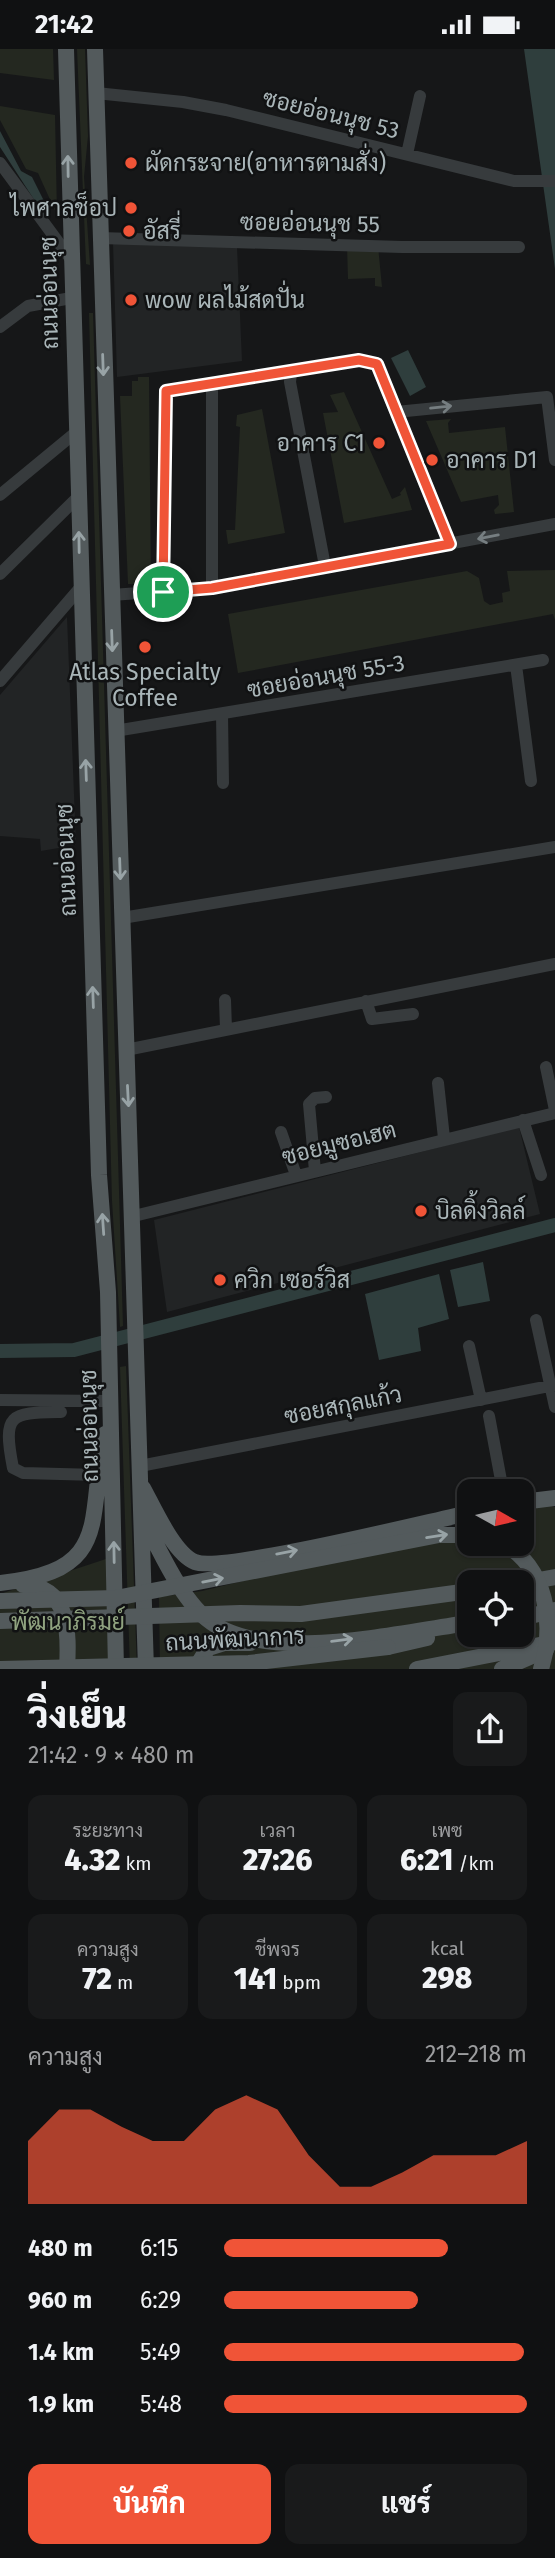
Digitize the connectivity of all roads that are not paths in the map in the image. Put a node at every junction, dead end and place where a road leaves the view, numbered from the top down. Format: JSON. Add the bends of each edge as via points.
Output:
{"nodes":[{"id":1,"x":66,"y":49,"type":"edge"},
{"id":2,"x":95,"y":49,"type":"edge"},
{"id":3,"x":96,"y":93,"type":"junction"},
{"id":4,"x":420,"y":96,"type":"dead end"},
{"id":5,"x":407,"y":154,"type":"junction"},
{"id":6,"x":0,"y":163,"type":"edge"},
{"id":7,"x":555,"y":181,"type":"edge"},
{"id":8,"x":100,"y":238,"type":"junction"},
{"id":9,"x":519,"y":247,"type":"dead end"},
{"id":10,"x":70,"y":258,"type":"junction"},
{"id":11,"x":101,"y":297,"type":"junction"},
{"id":12,"x":71,"y":298,"type":"junction"},
{"id":13,"x":0,"y":327,"type":"edge"},
{"id":14,"x":291,"y":373,"type":"junction"},
{"id":15,"x":212,"y":386,"type":"junction"},
{"id":16,"x":396,"y":412,"type":"junction"},
{"id":17,"x":75,"y":433,"type":"junction"},
{"id":18,"x":555,"y":460,"type":"edge"},
{"id":19,"x":0,"y":495,"type":"edge"},
{"id":20,"x":78,"y":497,"type":"junction"},
{"id":21,"x":555,"y":524,"type":"edge"},
{"id":22,"x":450,"y":544,"type":"junction"},
{"id":23,"x":326,"y":566,"type":"junction"},
{"id":24,"x":0,"y":574,"type":"edge"},
{"id":25,"x":80,"y":588,"type":"junction"},
{"id":26,"x":212,"y":588,"type":"junction"},
{"id":27,"x":163,"y":592,"type":"junction"},
{"id":28,"x":111,"y":595,"type":"junction"},
{"id":29,"x":543,"y":660,"type":"dead end"},
{"id":30,"x":516,"y":665,"type":"junction"},
{"id":31,"x":0,"y":681,"type":"edge"},
{"id":32,"x":222,"y":714,"type":"junction"},
{"id":33,"x":115,"y":731,"type":"junction"},
{"id":34,"x":531,"y":781,"type":"dead end"},
{"id":35,"x":223,"y":783,"type":"dead end"},
{"id":36,"x":555,"y":848,"type":"edge"},
{"id":37,"x":122,"y":918,"type":"junction"},
{"id":38,"x":555,"y":964,"type":"edge"},
{"id":39,"x":225,"y":1000,"type":"dead end"},
{"id":40,"x":366,"y":1001,"type":"junction"},
{"id":41,"x":413,"y":1014,"type":"dead end"},
{"id":42,"x":226,"y":1029,"type":"junction"},
{"id":43,"x":126,"y":1050,"type":"junction"},
{"id":44,"x":547,"y":1067,"type":"dead end"},
{"id":45,"x":438,"y":1083,"type":"dead end"},
{"id":46,"x":326,"y":1097,"type":"dead end"},
{"id":47,"x":555,"y":1111,"type":"edge"},
{"id":48,"x":523,"y":1120,"type":"junction"},
{"id":49,"x":281,"y":1132,"type":"dead end"},
{"id":50,"x":444,"y":1138,"type":"junction"},
{"id":51,"x":315,"y":1171,"type":"junction"},
{"id":52,"x":296,"y":1175,"type":"junction"},
{"id":53,"x":541,"y":1175,"type":"dead end"},
{"id":54,"x":134,"y":1216,"type":"junction"},
{"id":55,"x":536,"y":1320,"type":"dead end"},
{"id":56,"x":469,"y":1346,"type":"dead end"},
{"id":57,"x":552,"y":1386,"type":"edge"},
{"id":58,"x":481,"y":1400,"type":"junction"},
{"id":59,"x":0,"y":1401,"type":"edge"},
{"id":60,"x":111,"y":1403,"type":"junction"},
{"id":61,"x":555,"y":1407,"type":"edge"},
{"id":62,"x":61,"y":1412,"type":"dead end"},
{"id":63,"x":489,"y":1416,"type":"dead end"},
{"id":64,"x":140,"y":1466,"type":"junction"},
{"id":65,"x":99,"y":1475,"type":"junction"},
{"id":66,"x":501,"y":1479,"type":"edge"},
{"id":67,"x":141,"y":1483,"type":"junction"},
{"id":68,"x":553,"y":1498,"type":"edge"},
{"id":69,"x":534,"y":1500,"type":"edge"},
{"id":70,"x":142,"y":1515,"type":"junction"},
{"id":71,"x":457,"y":1515,"type":"edge"},
{"id":72,"x":457,"y":1535,"type":"edge"},
{"id":73,"x":521,"y":1556,"type":"edge"},
{"id":74,"x":555,"y":1577,"type":"edge"},
{"id":75,"x":534,"y":1581,"type":"edge"},
{"id":76,"x":0,"y":1584,"type":"edge"},
{"id":77,"x":457,"y":1593,"type":"edge"},
{"id":78,"x":0,"y":1601,"type":"edge"},
{"id":79,"x":555,"y":1610,"type":"edge"},
{"id":80,"x":534,"y":1614,"type":"edge"},
{"id":81,"x":0,"y":1621,"type":"edge"},
{"id":82,"x":457,"y":1625,"type":"edge"},
{"id":83,"x":457,"y":1632,"type":"edge"},
{"id":84,"x":266,"y":1644,"type":"junction"},
{"id":85,"x":555,"y":1644,"type":"edge"},
{"id":86,"x":0,"y":1669,"type":"edge"},
{"id":87,"x":67,"y":1669,"type":"edge"},
{"id":88,"x":116,"y":1669,"type":"edge"},
{"id":89,"x":146,"y":1669,"type":"edge"},
{"id":90,"x":195,"y":1669,"type":"edge"},
{"id":91,"x":417,"y":1669,"type":"edge"},
{"id":92,"x":502,"y":1669,"type":"edge"},
{"id":93,"x":541,"y":1669,"type":"edge"}],
"edges":[{"from":10,"to":1,"type":"main road","name":"ถนนอ่อนนุช","one_way":true},
{"from":2,"to":3,"type":"main road"},
{"from":3,"to":5,"type":"street","name":"ซอยอ่อนนุช 53","via":[[226,110]]},
{"from":3,"to":8,"type":"main road"},
{"from":4,"to":5,"type":"street"},
{"from":5,"to":7,"type":"street","name":"ซอยอ่อนนุช 53","via":[[514,181]]},
{"from":6,"to":10,"type":"street"},
{"from":8,"to":9,"type":"street","name":"ซอยอ่อนนุช 55"},
{"from":8,"to":11,"type":"main road"},
{"from":10,"to":12,"type":"main road","name":"ถนนอ่อนนุช"},
{"from":11,"to":12,"type":"main road"},
{"from":11,"to":28,"type":"main road","one_way":true},
{"from":12,"to":13,"type":"street","via":[[28,306]]},
{"from":12,"to":17,"type":"main road","name":"ถนนอ่อนนุช"},
{"from":14,"to":15,"type":"street"},
{"from":14,"to":16,"type":"street","via":[[359,360],[377,364]]},
{"from":14,"to":23,"type":"street"},
{"from":15,"to":26,"type":"street"},
{"from":15,"to":27,"type":"street","via":[[166,391]]},
{"from":16,"to":18,"type":"street","one_way":true,"via":[[547,397]]},
{"from":16,"to":22,"type":"street"},
{"from":17,"to":19,"type":"street"},
{"from":17,"to":20,"type":"main road","name":"ถนนอ่อนนุช"},
{"from":20,"to":24,"type":"street"},
{"from":25,"to":20,"type":"main road","name":"ถนนอ่อนนุช","one_way":true},
{"from":21,"to":22,"type":"street","one_way":true},
{"from":22,"to":23,"type":"street"},
{"from":23,"to":26,"type":"street"},
{"from":25,"to":31,"type":"street"},
{"from":60,"to":25,"type":"main road","name":"ถนนอ่อนนุช","one_way":true},
{"from":26,"to":27,"type":"street"},
{"from":27,"to":28,"type":"street"},
{"from":28,"to":33,"type":"main road","one_way":true},
{"from":29,"to":30,"type":"street","name":"ซอยอ่อนนุช 55-3"},
{"from":30,"to":32,"type":"street","name":"ซอยอ่อนนุช 55-3"},
{"from":30,"to":34,"type":"street"},
{"from":32,"to":33,"type":"street","name":"ซอยอ่อนนุช 55-3"},
{"from":32,"to":35,"type":"street"},
{"from":33,"to":37,"type":"main road","one_way":true},
{"from":36,"to":37,"type":"street"},
{"from":37,"to":43,"type":"main road"},
{"from":38,"to":40,"type":"street"},
{"from":39,"to":42,"type":"street"},
{"from":40,"to":41,"type":"street","via":[[372,1019]]},
{"from":40,"to":42,"type":"street"},
{"from":42,"to":43,"type":"street"},
{"from":43,"to":54,"type":"main road","one_way":true},
{"from":44,"to":47,"type":"street"},
{"from":45,"to":50,"type":"street"},
{"from":46,"to":51,"type":"street","via":[[309,1104]]},
{"from":47,"to":48,"type":"street","name":"ซอยมูซอเฮต"},
{"from":48,"to":50,"type":"street","name":"ซอยมูซอเฮต"},
{"from":48,"to":53,"type":"street"},
{"from":49,"to":52,"type":"street"},
{"from":50,"to":51,"type":"street","name":"ซอยมูซอเฮต"},
{"from":51,"to":52,"type":"street","name":"ซอยมูซอเฮต"},
{"from":52,"to":54,"type":"street","name":"ซอยมูซอเฮต"},
{"from":54,"to":64,"type":"main road"},
{"from":55,"to":57,"type":"street"},
{"from":56,"to":58,"type":"street"},
{"from":57,"to":58,"type":"street","name":"ซอยสกุลแก้ว"},
{"from":57,"to":61,"type":"street"},
{"from":58,"to":64,"type":"street","name":"ซอยสกุลแก้ว"},
{"from":59,"to":60,"type":"street"},
{"from":60,"to":65,"type":"main road"},
{"from":88,"to":60,"type":"main road","name":"ถนนอ่อนนุช","one_way":true},
{"from":62,"to":65,"type":"street","via":[[14,1416],[9,1424],[13,1468],[23,1473]]},
{"from":63,"to":66,"type":"street"},
{"from":64,"to":67,"type":"main road"},
{"from":65,"to":76,"type":"main road","via":[[92,1531],[75,1557],[47,1575]]},
{"from":67,"to":70,"type":"main road"},
{"from":67,"to":71,"type":"main road","one_way":true,"via":[[184,1555],[202,1564]]},
{"from":68,"to":69,"type":"main road"},
{"from":70,"to":84,"type":"main road","via":[[162,1556],[207,1620]]},
{"from":70,"to":89,"type":"main road"},
{"from":78,"to":72,"type":"main road","one_way":true,"bridge":true,"via":[[116,1598]]},
{"from":73,"to":93,"type":"main road","bridge":true,"via":[[548,1590],[554,1637]]},
{"from":74,"to":75,"type":"main road"},
{"from":76,"to":87,"type":"main road","via":[[35,1585],[57,1598],[67,1637]]},
{"from":77,"to":81,"type":"main road","bridge":true,"via":[[301,1614]]},
{"from":79,"to":80,"type":"main road"},
{"from":84,"to":82,"type":"main road","one_way":true,"via":[[308,1644]]},
{"from":83,"to":86,"type":"main road","name":"ถนนพัฒนาการ","bridge":true,"via":[[388,1647],[249,1663]]},
{"from":84,"to":90,"type":"main road","via":[[224,1643],[208,1648]]},
{"from":85,"to":91,"type":"main road"},
{"from":85,"to":92,"type":"main road"}]}
